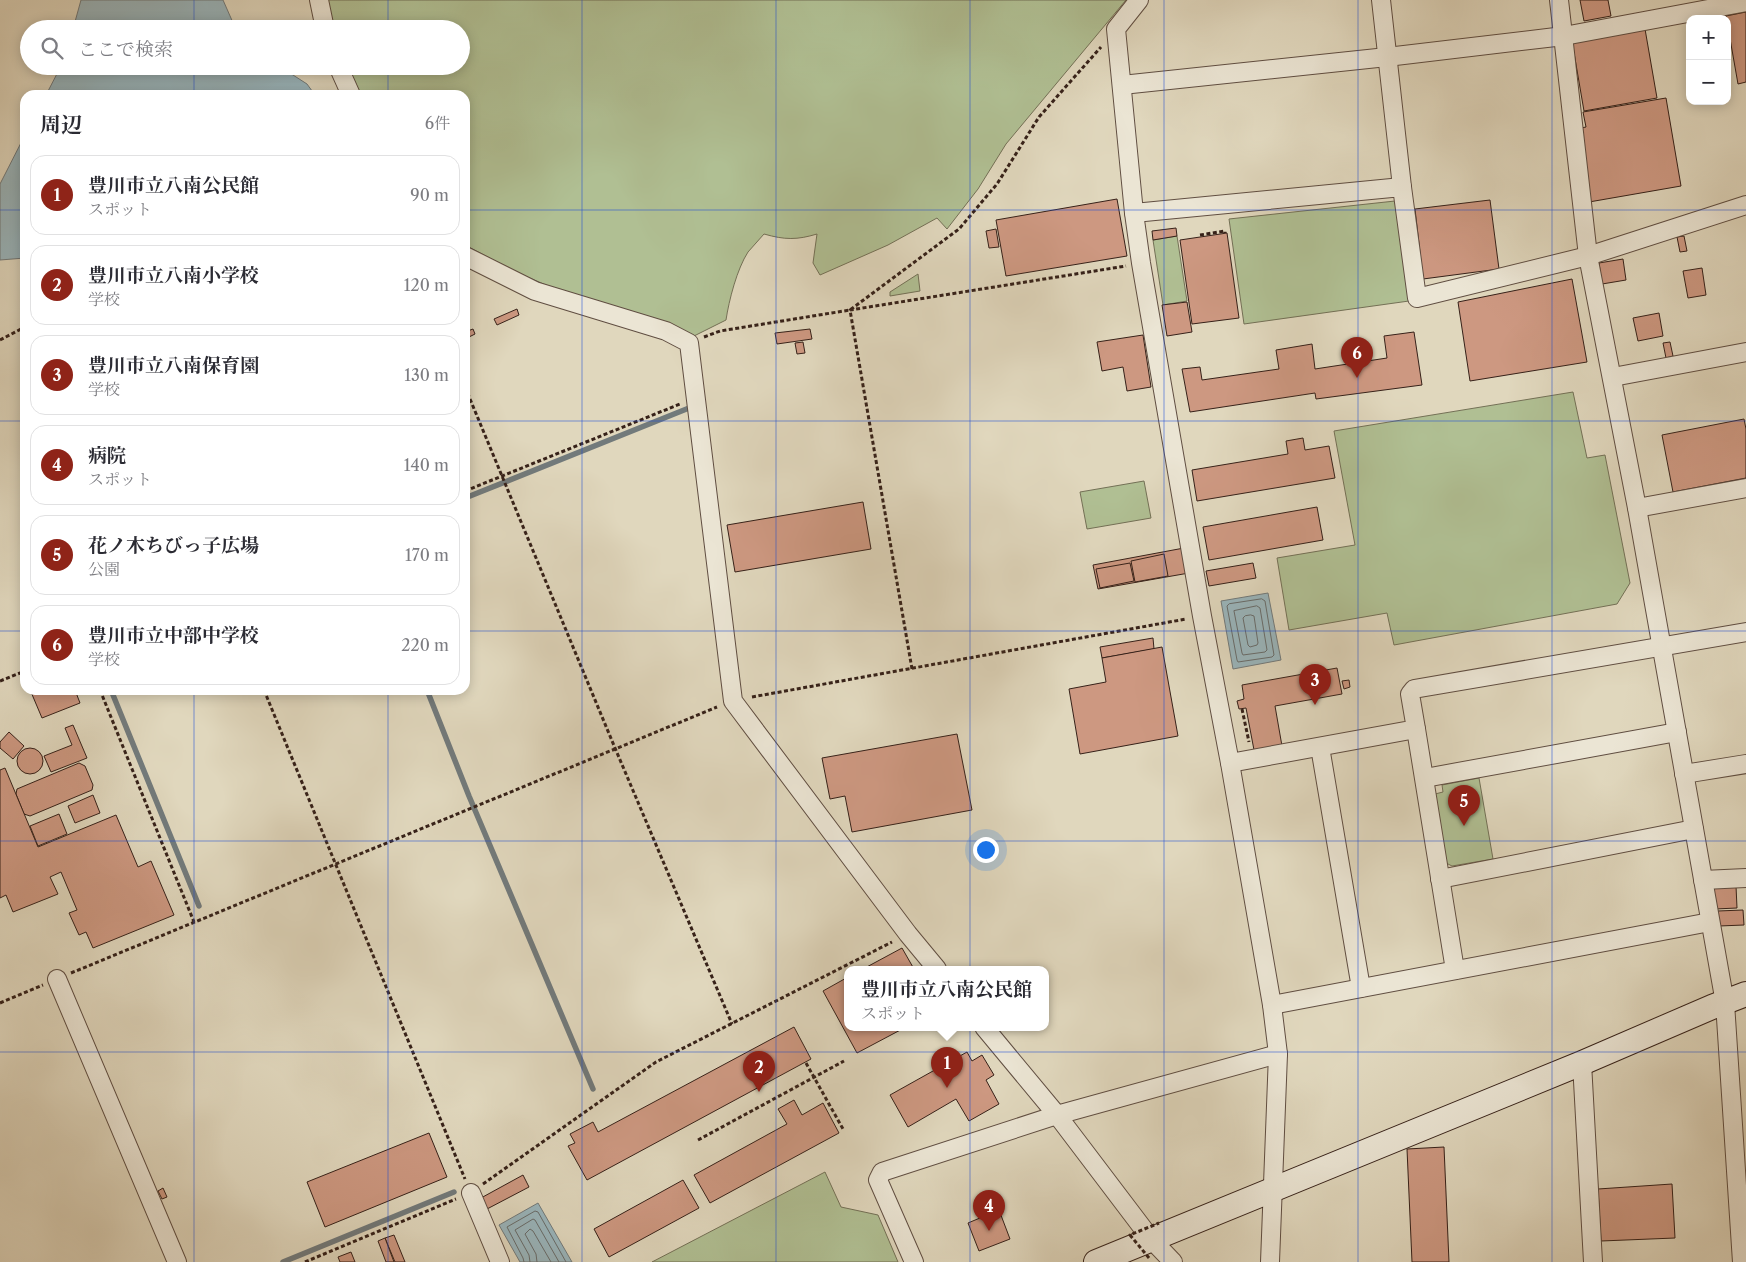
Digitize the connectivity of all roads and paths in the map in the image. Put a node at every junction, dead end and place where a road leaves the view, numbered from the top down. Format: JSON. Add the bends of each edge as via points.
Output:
{"nodes":[{"id":1,"x":319,"y":0,"type":"edge"},
{"id":2,"x":1139,"y":0,"type":"edge"},
{"id":3,"x":1380,"y":0,"type":"edge"},
{"id":4,"x":1559,"y":0,"type":"edge"},
{"id":5,"x":1746,"y":2,"type":"edge"},
{"id":6,"x":323,"y":20,"type":"edge"},
{"id":7,"x":1116,"y":29,"type":"junction"},
{"id":8,"x":1564,"y":36,"type":"junction"},
{"id":9,"x":1387,"y":57,"type":"junction"},
{"id":10,"x":342,"y":75,"type":"edge"},
{"id":11,"x":1122,"y":85,"type":"junction"},
{"id":12,"x":349,"y":90,"type":"edge"},
{"id":13,"x":1402,"y":187,"type":"junction"},
{"id":14,"x":1746,"y":205,"type":"edge"},
{"id":15,"x":1134,"y":213,"type":"junction"},
{"id":16,"x":1225,"y":233,"type":"dead end"},
{"id":17,"x":1200,"y":235,"type":"dead end"},
{"id":18,"x":1588,"y":256,"type":"junction"},
{"id":19,"x":470,"y":258,"type":"edge"},
{"id":20,"x":1141,"y":263,"type":"junction"},
{"id":21,"x":850,"y":310,"type":"junction"},
{"id":22,"x":20,"y":330,"type":"edge"},
{"id":23,"x":0,"y":340,"type":"edge"},
{"id":24,"x":689,"y":343,"type":"junction"},
{"id":25,"x":1746,"y":352,"type":"edge"},
{"id":26,"x":1613,"y":377,"type":"junction"},
{"id":27,"x":470,"y":398,"type":"edge"},
{"id":28,"x":697,"y":398,"type":"junction"},
{"id":29,"x":502,"y":476,"type":"junction"},
{"id":30,"x":1746,"y":488,"type":"edge"},
{"id":31,"x":470,"y":489,"type":"edge"},
{"id":32,"x":1637,"y":508,"type":"junction"},
{"id":33,"x":1202,"y":616,"type":"junction"},
{"id":34,"x":1746,"y":632,"type":"edge"},
{"id":35,"x":1662,"y":646,"type":"junction"},
{"id":36,"x":912,"y":669,"type":"junction"},
{"id":37,"x":20,"y":672,"type":"edge"},
{"id":38,"x":0,"y":681,"type":"edge"},
{"id":39,"x":102,"y":695,"type":"edge"},
{"id":40,"x":266,"y":695,"type":"edge"},
{"id":41,"x":733,"y":701,"type":"junction"},
{"id":42,"x":1242,"y":709,"type":"dead end"},
{"id":43,"x":1416,"y":729,"type":"junction"},
{"id":44,"x":1677,"y":732,"type":"junction"},
{"id":45,"x":1249,"y":743,"type":"dead end"},
{"id":46,"x":1320,"y":747,"type":"junction"},
{"id":47,"x":615,"y":748,"type":"junction"},
{"id":48,"x":1230,"y":763,"type":"junction"},
{"id":49,"x":1746,"y":764,"type":"edge"},
{"id":50,"x":1684,"y":774,"type":"junction"},
{"id":51,"x":1425,"y":778,"type":"junction"},
{"id":52,"x":1694,"y":829,"type":"junction"},
{"id":53,"x":336,"y":863,"type":"junction"},
{"id":54,"x":1746,"y":878,"type":"edge"},
{"id":55,"x":1440,"y":879,"type":"junction"},
{"id":56,"x":1703,"y":880,"type":"junction"},
{"id":57,"x":194,"y":922,"type":"junction"},
{"id":58,"x":1710,"y":922,"type":"junction"},
{"id":59,"x":908,"y":934,"type":"junction"},
{"id":60,"x":845,"y":966,"type":"edge"},
{"id":61,"x":935,"y":966,"type":"edge"},
{"id":62,"x":844,"y":967,"type":"edge"},
{"id":63,"x":1455,"y":970,"type":"junction"},
{"id":64,"x":57,"y":979,"type":"junction"},
{"id":65,"x":1361,"y":988,"type":"junction"},
{"id":66,"x":1736,"y":998,"type":"edge"},
{"id":67,"x":0,"y":1003,"type":"edge"},
{"id":68,"x":1272,"y":1005,"type":"junction"},
{"id":69,"x":732,"y":1024,"type":"junction"},
{"id":70,"x":987,"y":1031,"type":"edge"},
{"id":71,"x":1278,"y":1054,"type":"junction"},
{"id":72,"x":844,"y":1061,"type":"dead end"},
{"id":73,"x":806,"y":1063,"type":"dead end"},
{"id":74,"x":1582,"y":1063,"type":"junction"},
{"id":75,"x":814,"y":1077,"type":"junction"},
{"id":76,"x":1057,"y":1115,"type":"junction"},
{"id":77,"x":843,"y":1129,"type":"dead end"},
{"id":78,"x":698,"y":1140,"type":"dead end"},
{"id":79,"x":1742,"y":1178,"type":"edge"},
{"id":80,"x":1273,"y":1188,"type":"junction"},
{"id":81,"x":471,"y":1193,"type":"junction"},
{"id":82,"x":1153,"y":1240,"type":"junction"},
{"id":83,"x":177,"y":1262,"type":"edge"},
{"id":84,"x":306,"y":1262,"type":"edge"},
{"id":85,"x":500,"y":1262,"type":"edge"},
{"id":86,"x":914,"y":1262,"type":"edge"},
{"id":87,"x":1096,"y":1262,"type":"edge"},
{"id":88,"x":1173,"y":1262,"type":"edge"},
{"id":89,"x":1270,"y":1262,"type":"edge"},
{"id":90,"x":1593,"y":1262,"type":"edge"},
{"id":91,"x":1742,"y":1262,"type":"edge"}],
"edges":[{"from":1,"to":6,"type":"street"},
{"from":2,"to":7,"type":"street"},
{"from":3,"to":9,"type":"street"},
{"from":4,"to":8,"type":"street"},
{"from":5,"to":8,"type":"street"},
{"from":7,"to":11,"type":"street"},
{"from":7,"to":21,"type":"path","via":[[1039,117],[997,184],[959,229]]},
{"from":8,"to":9,"type":"street"},
{"from":8,"to":18,"type":"street"},
{"from":9,"to":11,"type":"street"},
{"from":9,"to":13,"type":"street"},
{"from":10,"to":12,"type":"street"},
{"from":11,"to":15,"type":"street"},
{"from":13,"to":15,"type":"street"},
{"from":13,"to":18,"type":"street","via":[[1417,298]]},
{"from":14,"to":18,"type":"street"},
{"from":15,"to":20,"type":"street"},
{"from":16,"to":17,"type":"path"},
{"from":18,"to":26,"type":"street"},
{"from":19,"to":24,"type":"street","via":[[535,291],[666,331]]},
{"from":20,"to":21,"type":"path"},
{"from":20,"to":33,"type":"street"},
{"from":21,"to":24,"type":"path","via":[[720,331]]},
{"from":21,"to":36,"type":"path"},
{"from":22,"to":23,"type":"path"},
{"from":24,"to":28,"type":"street"},
{"from":25,"to":26,"type":"street"},
{"from":26,"to":32,"type":"street"},
{"from":27,"to":29,"type":"path"},
{"from":28,"to":29,"type":"path"},
{"from":28,"to":41,"type":"street"},
{"from":29,"to":31,"type":"path"},
{"from":29,"to":47,"type":"path"},
{"from":30,"to":32,"type":"street"},
{"from":32,"to":35,"type":"street"},
{"from":33,"to":36,"type":"path"},
{"from":33,"to":48,"type":"street"},
{"from":34,"to":35,"type":"street"},
{"from":35,"to":43,"type":"street","via":[[1414,688],[1410,694]]},
{"from":35,"to":44,"type":"street"},
{"from":36,"to":41,"type":"path"},
{"from":37,"to":38,"type":"path"},
{"from":39,"to":57,"type":"path"},
{"from":40,"to":53,"type":"path"},
{"from":41,"to":47,"type":"path"},
{"from":41,"to":59,"type":"street"},
{"from":42,"to":45,"type":"path"},
{"from":43,"to":46,"type":"street"},
{"from":43,"to":51,"type":"street"},
{"from":44,"to":50,"type":"street"},
{"from":44,"to":51,"type":"street"},
{"from":46,"to":48,"type":"street"},
{"from":46,"to":65,"type":"street"},
{"from":47,"to":53,"type":"path"},
{"from":47,"to":69,"type":"path"},
{"from":48,"to":68,"type":"street"},
{"from":49,"to":50,"type":"street"},
{"from":50,"to":52,"type":"street"},
{"from":51,"to":55,"type":"street"},
{"from":52,"to":55,"type":"street"},
{"from":52,"to":56,"type":"street"},
{"from":53,"to":57,"type":"path"},
{"from":53,"to":81,"type":"path"},
{"from":54,"to":56,"type":"street"},
{"from":55,"to":63,"type":"street"},
{"from":56,"to":58,"type":"street"},
{"from":57,"to":64,"type":"path"},
{"from":58,"to":63,"type":"street"},
{"from":58,"to":66,"type":"street"},
{"from":59,"to":60,"type":"path"},
{"from":59,"to":61,"type":"street"},
{"from":62,"to":69,"type":"path"},
{"from":63,"to":65,"type":"street"},
{"from":64,"to":67,"type":"path"},
{"from":64,"to":83,"type":"street"},
{"from":65,"to":68,"type":"street"},
{"from":66,"to":74,"type":"street"},
{"from":66,"to":79,"type":"street"},
{"from":68,"to":71,"type":"street"},
{"from":69,"to":81,"type":"path","via":[[656,1062]]},
{"from":70,"to":76,"type":"street"},
{"from":71,"to":76,"type":"street"},
{"from":71,"to":80,"type":"street"},
{"from":72,"to":75,"type":"path"},
{"from":73,"to":75,"type":"path"},
{"from":74,"to":80,"type":"street"},
{"from":74,"to":90,"type":"street"},
{"from":75,"to":77,"type":"path"},
{"from":75,"to":78,"type":"path"},
{"from":76,"to":82,"type":"street"},
{"from":76,"to":86,"type":"street","via":[[882,1172],[878,1180]]},
{"from":79,"to":91,"type":"street"},
{"from":80,"to":82,"type":"street"},
{"from":80,"to":89,"type":"street"},
{"from":81,"to":84,"type":"path"},
{"from":81,"to":85,"type":"street"},
{"from":82,"to":82,"type":"path","bridge":true,"via":[[1130,1235]]},
{"from":82,"to":87,"type":"street"},
{"from":82,"to":88,"type":"street"}]}
